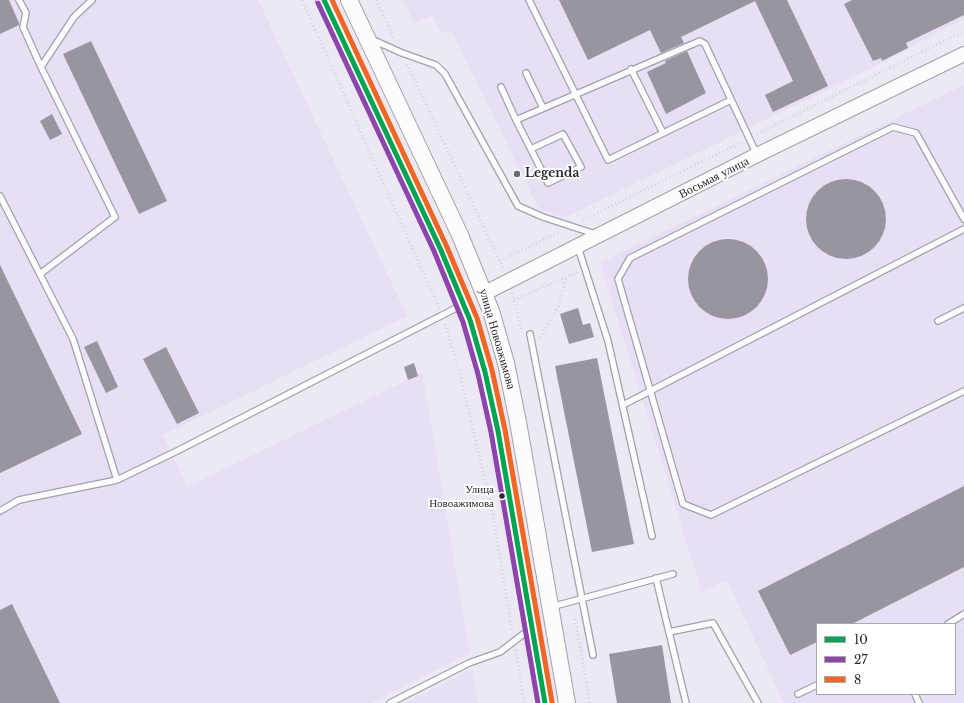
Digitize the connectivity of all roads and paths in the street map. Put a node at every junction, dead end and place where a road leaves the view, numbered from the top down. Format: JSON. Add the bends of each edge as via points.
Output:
{"nodes":[{"id":1,"x":20,"y":0,"type":"edge"},
{"id":2,"x":92,"y":0,"type":"edge"},
{"id":3,"x":302,"y":0,"type":"edge"},
{"id":4,"x":324,"y":0,"type":"edge"},
{"id":5,"x":349,"y":0,"type":"edge"},
{"id":6,"x":529,"y":0,"type":"edge"},
{"id":7,"x":964,"y":31,"type":"edge"},
{"id":8,"x":367,"y":37,"type":"junction"},
{"id":9,"x":964,"y":54,"type":"edge"},
{"id":10,"x":41,"y":67,"type":"junction"},
{"id":11,"x":631,"y":69,"type":"junction"},
{"id":12,"x":526,"y":73,"type":"dead end"},
{"id":13,"x":501,"y":87,"type":"dead end"},
{"id":14,"x":575,"y":94,"type":"junction"},
{"id":15,"x":731,"y":100,"type":"junction"},
{"id":16,"x":543,"y":108,"type":"junction"},
{"id":17,"x":516,"y":120,"type":"junction"},
{"id":18,"x":663,"y":133,"type":"junction"},
{"id":19,"x":749,"y":138,"type":"junction"},
{"id":20,"x":531,"y":149,"type":"junction"},
{"id":21,"x":757,"y":156,"type":"junction"},
{"id":22,"x":0,"y":196,"type":"edge"},
{"id":23,"x":964,"y":219,"type":"edge"},
{"id":24,"x":570,"y":226,"type":"junction"},
{"id":25,"x":964,"y":229,"type":"edge"},
{"id":26,"x":601,"y":236,"type":"junction"},
{"id":27,"x":578,"y":247,"type":"junction"},
{"id":28,"x":500,"y":261,"type":"dead end"},
{"id":29,"x":585,"y":268,"type":"junction"},
{"id":30,"x":40,"y":274,"type":"junction"},
{"id":31,"x":566,"y":278,"type":"junction"},
{"id":32,"x":485,"y":293,"type":"junction"},
{"id":33,"x":514,"y":300,"type":"dead end"},
{"id":34,"x":464,"y":304,"type":"junction"},
{"id":35,"x":964,"y":308,"type":"edge"},
{"id":36,"x":442,"y":315,"type":"junction"},
{"id":37,"x":938,"y":321,"type":"dead end"},
{"id":38,"x":530,"y":334,"type":"dead end"},
{"id":39,"x":533,"y":350,"type":"junction"},
{"id":40,"x":964,"y":391,"type":"edge"},
{"id":41,"x":650,"y":392,"type":"junction"},
{"id":42,"x":623,"y":406,"type":"junction"},
{"id":43,"x":117,"y":480,"type":"junction"},
{"id":44,"x":0,"y":511,"type":"edge"},
{"id":45,"x":652,"y":536,"type":"dead end"},
{"id":46,"x":673,"y":574,"type":"dead end"},
{"id":47,"x":656,"y":578,"type":"junction"},
{"id":48,"x":582,"y":598,"type":"junction"},
{"id":49,"x":551,"y":607,"type":"junction"},
{"id":50,"x":964,"y":614,"type":"edge"},
{"id":51,"x":950,"y":623,"type":"edge"},
{"id":52,"x":532,"y":627,"type":"junction"},
{"id":53,"x":964,"y":628,"type":"edge"},
{"id":54,"x":669,"y":632,"type":"junction"},
{"id":55,"x":956,"y":640,"type":"edge"},
{"id":56,"x":514,"y":641,"type":"junction"},
{"id":57,"x":593,"y":655,"type":"dead end"},
{"id":58,"x":816,"y":685,"type":"edge"},
{"id":59,"x":798,"y":694,"type":"dead end"},
{"id":60,"x":390,"y":703,"type":"edge"},
{"id":61,"x":524,"y":703,"type":"edge"},
{"id":62,"x":545,"y":703,"type":"edge"},
{"id":63,"x":567,"y":703,"type":"edge"},
{"id":64,"x":686,"y":703,"type":"edge"},
{"id":65,"x":758,"y":703,"type":"edge"}],
"edges":[{"from":1,"to":10,"type":"lane","via":[[26,12],[23,27]]},
{"from":2,"to":10,"type":"lane","via":[[74,17]]},
{"from":3,"to":36,"type":"path"},
{"from":4,"to":34,"type":"main road","name":"улица Новоажимова"},
{"from":5,"to":8,"type":"main road","name":"улица Новоажимова"},
{"from":6,"to":14,"type":"lane"},
{"from":7,"to":19,"type":"path"},
{"from":8,"to":24,"type":"lane","via":[[436,65],[445,74],[518,206]]},
{"from":8,"to":32,"type":"main road","name":"улица Новоажимова"},
{"from":9,"to":21,"type":"street","name":"Восьмая улица"},
{"from":10,"to":30,"type":"lane","via":[[115,217]]},
{"from":11,"to":14,"type":"lane"},
{"from":11,"to":15,"type":"lane","via":[[700,41],[705,44]]},
{"from":11,"to":18,"type":"lane"},
{"from":12,"to":16,"type":"lane"},
{"from":13,"to":17,"type":"lane"},
{"from":14,"to":16,"type":"lane"},
{"from":14,"to":18,"type":"lane","via":[[608,160]]},
{"from":15,"to":18,"type":"lane"},
{"from":15,"to":19,"type":"lane"},
{"from":16,"to":17,"type":"lane"},
{"from":17,"to":20,"type":"lane"},
{"from":19,"to":21,"type":"lane"},
{"from":19,"to":24,"type":"path"},
{"from":20,"to":20,"type":"lane","via":[[548,183],[581,168],[564,134]]},
{"from":21,"to":26,"type":"street","name":"Восьмая улица"},
{"from":22,"to":30,"type":"lane"},
{"from":23,"to":41,"type":"lane","via":[[916,133],[893,127],[630,258],[618,280]]},
{"from":24,"to":26,"type":"lane"},
{"from":24,"to":28,"type":"path"},
{"from":25,"to":41,"type":"lane"},
{"from":26,"to":27,"type":"street","name":"Восьмая улица"},
{"from":27,"to":29,"type":"lane"},
{"from":27,"to":32,"type":"street","name":"Восьмая улица"},
{"from":29,"to":31,"type":"path"},
{"from":29,"to":42,"type":"lane","via":[[608,341]]},
{"from":30,"to":43,"type":"lane","via":[[73,339]]},
{"from":31,"to":33,"type":"path"},
{"from":31,"to":39,"type":"path","via":[[558,307]]},
{"from":32,"to":34,"type":"main road","name":"Восьмая улица"},
{"from":32,"to":49,"type":"main road","name":"улица Новоажимова","via":[[506,363]]},
{"from":34,"to":36,"type":"lane"},
{"from":34,"to":52,"type":"main road","name":"улица Новоажимова","via":[[485,372],[498,431]]},
{"from":35,"to":37,"type":"lane"},
{"from":36,"to":43,"type":"lane"},
{"from":36,"to":56,"type":"path","via":[[461,378],[492,510]]},
{"from":38,"to":39,"type":"lane"},
{"from":39,"to":48,"type":"lane"},
{"from":40,"to":41,"type":"lane","via":[[711,515],[683,504]]},
{"from":41,"to":42,"type":"lane"},
{"from":42,"to":45,"type":"lane"},
{"from":43,"to":44,"type":"lane","via":[[19,500]]},
{"from":46,"to":47,"type":"lane"},
{"from":47,"to":48,"type":"lane"},
{"from":47,"to":54,"type":"lane"},
{"from":48,"to":49,"type":"lane"},
{"from":48,"to":57,"type":"lane"},
{"from":49,"to":63,"type":"main road","name":"улица Новоажимова"},
{"from":50,"to":51,"type":"lane"},
{"from":52,"to":56,"type":"lane"},
{"from":52,"to":62,"type":"main road","name":"улица Новоажимова"},
{"from":53,"to":55,"type":"path"},
{"from":54,"to":64,"type":"lane"},
{"from":54,"to":65,"type":"lane","via":[[713,623]]},
{"from":56,"to":60,"type":"lane","via":[[500,652],[469,663]]},
{"from":56,"to":61,"type":"path"},
{"from":58,"to":59,"type":"lane"}]}
